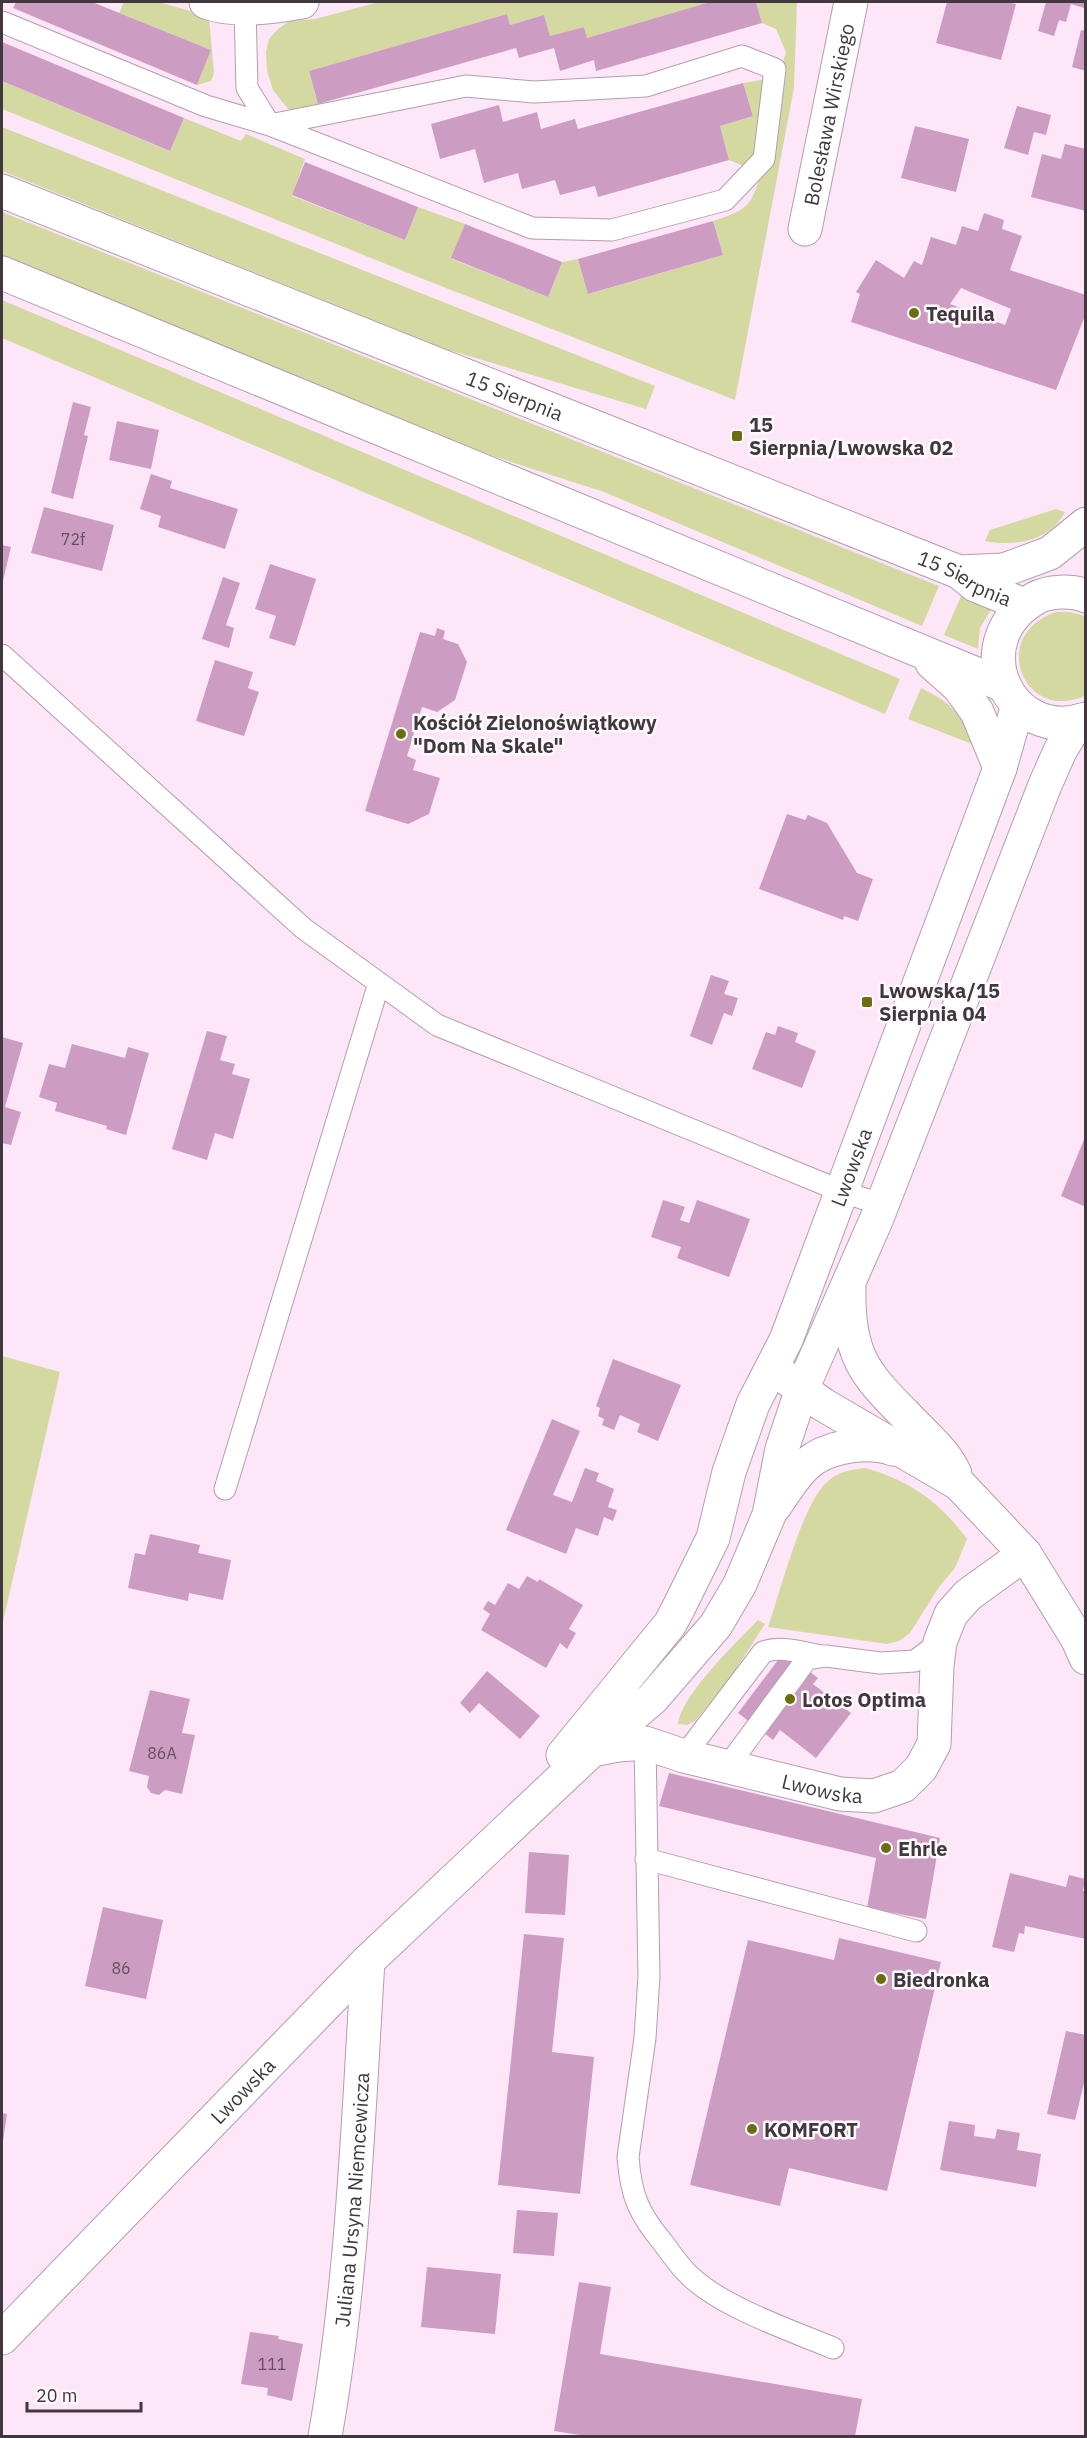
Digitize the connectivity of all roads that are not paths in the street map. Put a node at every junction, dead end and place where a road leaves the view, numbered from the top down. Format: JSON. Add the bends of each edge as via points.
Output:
{"nodes":[{"id":1,"x":206,"y":2,"type":"edge"},
{"id":2,"x":303,"y":2,"type":"edge"},
{"id":3,"x":851,"y":2,"type":"edge"},
{"id":4,"x":245,"y":8,"type":"junction"},
{"id":5,"x":2,"y":22,"type":"edge"},
{"id":6,"x":270,"y":125,"type":"junction"},
{"id":7,"x":2,"y":191,"type":"edge"},
{"id":8,"x":805,"y":229,"type":"dead end"},
{"id":9,"x":5,"y":278,"type":"edge"},
{"id":10,"x":1086,"y":524,"type":"edge"},
{"id":11,"x":1086,"y":541,"type":"edge"},
{"id":12,"x":959,"y":572,"type":"junction"},
{"id":13,"x":1086,"y":596,"type":"edge"},
{"id":14,"x":1032,"y":600,"type":"junction"},
{"id":15,"x":923,"y":654,"type":"junction"},
{"id":16,"x":2,"y":655,"type":"edge"},
{"id":17,"x":1010,"y":695,"type":"junction"},
{"id":18,"x":1082,"y":720,"type":"edge"},
{"id":19,"x":1086,"y":756,"type":"edge"},
{"id":20,"x":1000,"y":768,"type":"junction"},
{"id":21,"x":1045,"y":785,"type":"junction"},
{"id":22,"x":379,"y":983,"type":"junction"},
{"id":23,"x":841,"y":1191,"type":"junction"},
{"id":24,"x":882,"y":1205,"type":"junction"},
{"id":25,"x":850,"y":1277,"type":"junction"},
{"id":26,"x":779,"y":1353,"type":"junction"},
{"id":27,"x":815,"y":1354,"type":"junction"},
{"id":28,"x":802,"y":1389,"type":"junction"},
{"id":29,"x":887,"y":1396,"type":"junction"},
{"id":30,"x":911,"y":1455,"type":"junction"},
{"id":31,"x":959,"y":1484,"type":"junction"},
{"id":32,"x":225,"y":1489,"type":"dead end"},
{"id":33,"x":769,"y":1515,"type":"junction"},
{"id":34,"x":1025,"y":1554,"type":"junction"},
{"id":35,"x":670,"y":1624,"type":"junction"},
{"id":36,"x":940,"y":1642,"type":"junction"},
{"id":37,"x":1083,"y":1643,"type":"edge"},
{"id":38,"x":826,"y":1656,"type":"junction"},
{"id":39,"x":643,"y":1707,"type":"junction"},
{"id":40,"x":645,"y":1743,"type":"junction"},
{"id":41,"x":592,"y":1750,"type":"junction"},
{"id":42,"x":684,"y":1756,"type":"junction"},
{"id":43,"x":727,"y":1767,"type":"junction"},
{"id":44,"x":488,"y":1848,"type":"junction"},
{"id":45,"x":646,"y":1859,"type":"junction"},
{"id":46,"x":916,"y":1931,"type":"dead end"},
{"id":47,"x":368,"y":1961,"type":"junction"},
{"id":48,"x":2,"y":2338,"type":"edge"},
{"id":49,"x":833,"y":2348,"type":"dead end"},
{"id":50,"x":325,"y":2436,"type":"edge"}],
"edges":[{"from":1,"to":4,"type":"street"},
{"from":2,"to":4,"type":"street"},
{"from":3,"to":8,"type":"street","name":"Bolesława Wirskiego"},
{"from":4,"to":6,"type":"lane","via":[[247,88]]},
{"from":5,"to":6,"type":"lane","via":[[206,106]]},
{"from":6,"to":6,"type":"lane","via":[[532,228],[612,230],[725,200],[764,159],[775,69],[741,56],[646,86],[534,92],[466,86]]},
{"from":7,"to":12,"type":"street","name":"15 Sierpnia"},
{"from":9,"to":15,"type":"street"},
{"from":10,"to":12,"type":"street","via":[[1050,553],[1004,570]]},
{"from":11,"to":14,"type":"street","via":[[1080,553]]},
{"from":12,"to":14,"type":"street","name":"15 Sierpnia","via":[[975,585]]},
{"from":13,"to":14,"type":"street","via":[[1067,592]]},
{"from":14,"to":17,"type":"street","via":[[1011,617],[998,650],[998,668]]},
{"from":15,"to":17,"type":"street"},
{"from":15,"to":20,"type":"street","via":[[959,687],[977,712]]},
{"from":16,"to":22,"type":"lane","via":[[303,928]]},
{"from":17,"to":18,"type":"street","via":[[1036,718],[1051,722]]},
{"from":17,"to":20,"type":"street","name":"Lwowska"},
{"from":18,"to":21,"type":"street","name":"Lwowska","via":[[1060,751]]},
{"from":19,"to":21,"type":"street"},
{"from":20,"to":23,"type":"street","name":"Lwowska"},
{"from":21,"to":24,"type":"street","name":"Lwowska"},
{"from":22,"to":23,"type":"lane","via":[[437,1025]]},
{"from":22,"to":32,"type":"lane"},
{"from":23,"to":24,"type":"lane"},
{"from":23,"to":26,"type":"street","name":"Lwowska"},
{"from":24,"to":25,"type":"street","name":"Lwowska"},
{"from":25,"to":27,"type":"street","name":"Lwowska"},
{"from":25,"to":29,"type":"street","via":[[853,1344],[861,1363]]},
{"from":26,"to":27,"type":"street"},
{"from":26,"to":28,"type":"street"},
{"from":26,"to":35,"type":"street","name":"Lwowska","via":[[753,1404],[733,1460],[713,1538]]},
{"from":27,"to":28,"type":"street","name":"Lwowska"},
{"from":27,"to":29,"type":"street"},
{"from":28,"to":30,"type":"street"},
{"from":28,"to":33,"type":"street","name":"Lwowska","via":[[782,1449]]},
{"from":29,"to":31,"type":"street","via":[[944,1454]]},
{"from":30,"to":31,"type":"street"},
{"from":30,"to":33,"type":"street","name":"Lwowska","via":[[863,1445],[835,1450],[814,1459],[798,1474]]},
{"from":31,"to":34,"type":"street"},
{"from":33,"to":39,"type":"street","name":"Lwowska","via":[[740,1584],[716,1625]]},
{"from":34,"to":36,"type":"street","name":"Lwowska","via":[[968,1595],[951,1614]]},
{"from":34,"to":37,"type":"street"},
{"from":35,"to":39,"type":"street","name":"Lwowska","via":[[655,1659]]},
{"from":35,"to":44,"type":"street","name":"Lwowska"},
{"from":36,"to":38,"type":"lane","via":[[915,1661],[896,1663]]},
{"from":36,"to":43,"type":"street","name":"Lwowska","via":[[934,1744],[921,1768],[903,1786],[874,1796],[840,1794]]},
{"from":38,"to":42,"type":"lane","via":[[779,1649],[763,1652]]},
{"from":38,"to":43,"type":"lane","via":[[807,1659]]},
{"from":39,"to":40,"type":"street","name":"Lwowska"},
{"from":39,"to":41,"type":"street","name":"Lwowska"},
{"from":40,"to":41,"type":"street","name":"Lwowska"},
{"from":40,"to":42,"type":"street","name":"Lwowska"},
{"from":40,"to":45,"type":"lane"},
{"from":41,"to":44,"type":"street","name":"Lwowska"},
{"from":42,"to":43,"type":"street","name":"Lwowska"},
{"from":44,"to":47,"type":"street","name":"Lwowska"},
{"from":45,"to":46,"type":"lane"},
{"from":45,"to":49,"type":"lane","via":[[649,1976],[645,2038],[628,2157],[638,2210],[690,2277],[769,2322]]},
{"from":47,"to":48,"type":"street","name":"Lwowska"},
{"from":47,"to":50,"type":"street","name":"Juliana Ursyna Niemcewicza","via":[[350,2255]]}]}
